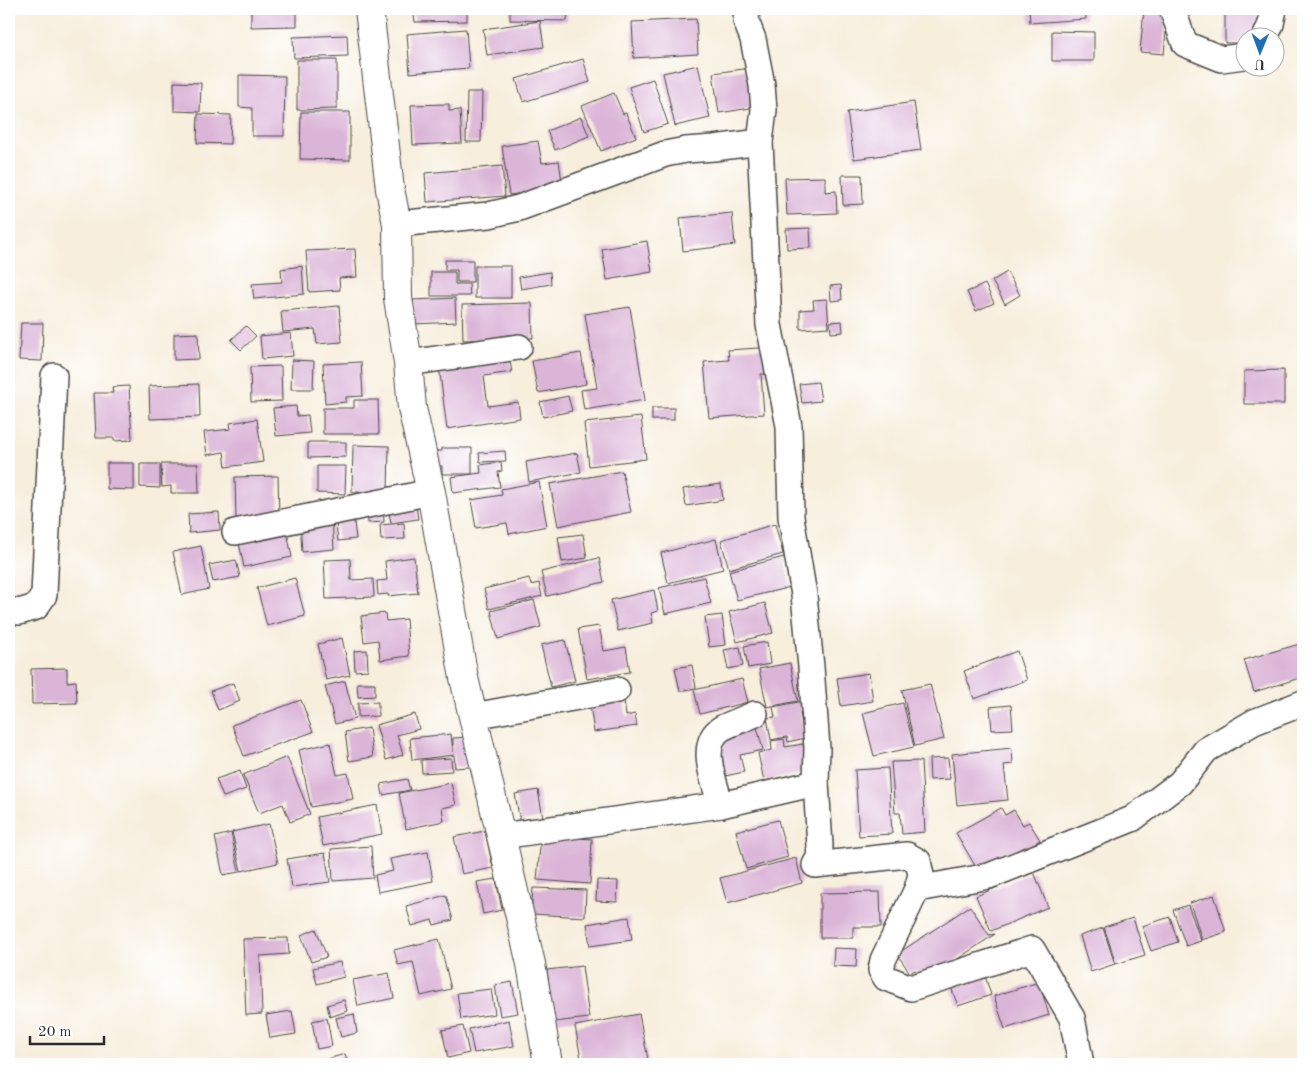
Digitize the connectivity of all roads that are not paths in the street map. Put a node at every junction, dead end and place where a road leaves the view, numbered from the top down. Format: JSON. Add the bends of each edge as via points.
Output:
{"nodes":[{"id":1,"x":369,"y":9,"type":"edge"},
{"id":2,"x":747,"y":9,"type":"edge"},
{"id":3,"x":1172,"y":9,"type":"edge"},
{"id":4,"x":1274,"y":9,"type":"edge"},
{"id":5,"x":1269,"y":28,"type":"edge"},
{"id":6,"x":1234,"y":57,"type":"edge"},
{"id":7,"x":760,"y":142,"type":"junction"},
{"id":8,"x":397,"y":224,"type":"junction"},
{"id":9,"x":519,"y":347,"type":"dead end"},
{"id":10,"x":408,"y":363,"type":"junction"},
{"id":11,"x":54,"y":376,"type":"dead end"},
{"id":12,"x":431,"y":492,"type":"junction"},
{"id":13,"x":235,"y":532,"type":"dead end"},
{"id":14,"x":9,"y":610,"type":"edge"},
{"id":15,"x":616,"y":690,"type":"dead end"},
{"id":16,"x":1303,"y":703,"type":"edge"},
{"id":17,"x":755,"y":714,"type":"dead end"},
{"id":18,"x":473,"y":716,"type":"junction"},
{"id":19,"x":816,"y":783,"type":"junction"},
{"id":20,"x":721,"y":805,"type":"junction"},
{"id":21,"x":502,"y":836,"type":"junction"},
{"id":22,"x":917,"y":889,"type":"junction"},
{"id":23,"x":548,"y":1064,"type":"edge"},
{"id":24,"x":1081,"y":1064,"type":"edge"}],
"edges":[{"from":1,"to":8,"type":"street"},
{"from":2,"to":7,"type":"street","via":[[746,21],[762,85],[764,110]]},
{"from":3,"to":6,"type":"street","via":[[1185,44],[1222,59]]},
{"from":4,"to":5,"type":"street"},
{"from":7,"to":8,"type":"street","via":[[665,154],[497,214]]},
{"from":7,"to":19,"type":"street","via":[[769,325],[789,426],[791,517],[804,595],[811,667],[817,748]]},
{"from":8,"to":10,"type":"street","via":[[398,298]]},
{"from":9,"to":10,"type":"street"},
{"from":10,"to":12,"type":"street","via":[[412,408]]},
{"from":11,"to":14,"type":"street","via":[[44,595],[36,607],[20,612]]},
{"from":12,"to":13,"type":"street"},
{"from":12,"to":18,"type":"street"},
{"from":15,"to":18,"type":"street"},
{"from":16,"to":22,"type":"street","via":[[1254,722],[1206,750],[1180,783],[1132,819],[989,876]]},
{"from":17,"to":20,"type":"street","via":[[721,729],[711,742],[709,765]]},
{"from":18,"to":21,"type":"street"},
{"from":19,"to":20,"type":"street"},
{"from":19,"to":22,"type":"street","via":[[820,846],[815,865],[908,855],[918,861],[921,875]]},
{"from":20,"to":21,"type":"street"},
{"from":21,"to":23,"type":"street","via":[[531,964]]},
{"from":22,"to":24,"type":"street","via":[[883,960],[881,970],[886,978],[911,988],[1032,949],[1072,1018]]}]}
